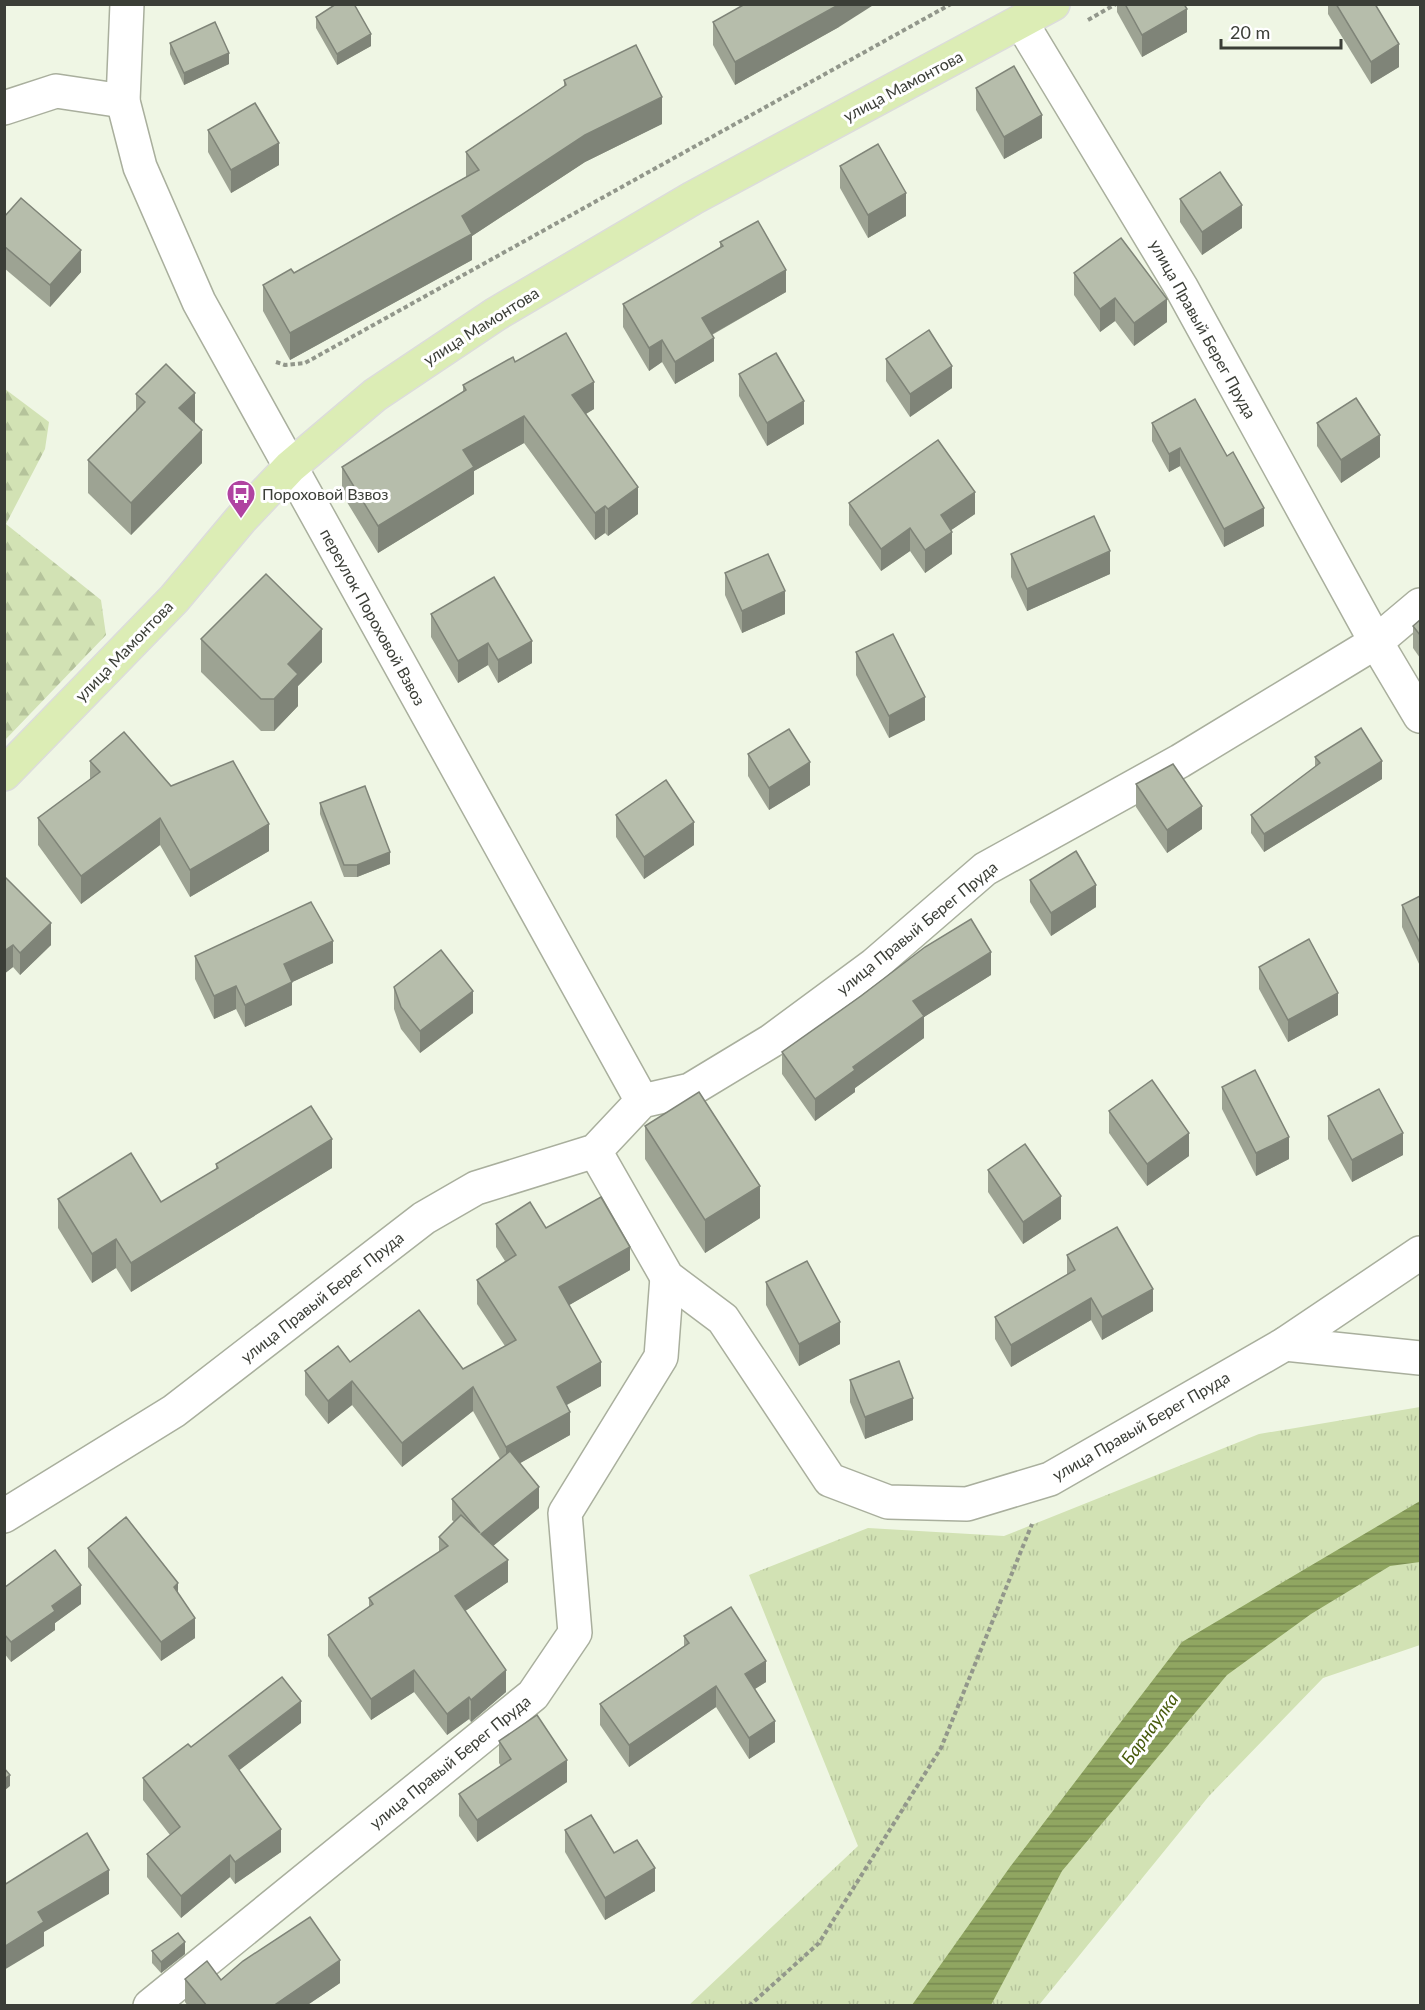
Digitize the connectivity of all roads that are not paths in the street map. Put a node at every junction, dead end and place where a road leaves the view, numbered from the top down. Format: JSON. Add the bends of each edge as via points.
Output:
{"nodes":[{"id":1,"x":127,"y":4,"type":"edge"},
{"id":2,"x":1053,"y":4,"type":"edge"},
{"id":3,"x":1022,"y":22,"type":"junction"},
{"id":4,"x":123,"y":102,"type":"junction"},
{"id":5,"x":4,"y":108,"type":"edge"},
{"id":6,"x":290,"y":467,"type":"junction"},
{"id":7,"x":1420,"y":605,"type":"edge"},
{"id":8,"x":1376,"y":642,"type":"junction"},
{"id":9,"x":1420,"y":716,"type":"edge"},
{"id":10,"x":4,"y":774,"type":"edge"},
{"id":11,"x":642,"y":1101,"type":"junction"},
{"id":12,"x":595,"y":1151,"type":"junction"},
{"id":13,"x":1420,"y":1253,"type":"edge"},
{"id":14,"x":667,"y":1277,"type":"junction"},
{"id":15,"x":1285,"y":1344,"type":"junction"},
{"id":16,"x":1420,"y":1358,"type":"edge"},
{"id":17,"x":4,"y":1516,"type":"edge"},
{"id":18,"x":150,"y":2006,"type":"edge"}],
"edges":[{"from":1,"to":4,"type":"street","name":"переулок Пороховой Взвоз"},
{"from":2,"to":3,"type":"main road","name":"улица Мамонтова"},
{"from":3,"to":6,"type":"main road","name":"улица Мамонтова","via":[[693,198],[496,314],[375,395]]},
{"from":3,"to":8,"type":"street","name":"улица Правый Берег Пруда","via":[[1181,287]]},
{"from":4,"to":5,"type":"street","via":[[56,91]]},
{"from":4,"to":6,"type":"street","name":"переулок Пороховой Взвоз","via":[[140,167],[199,302]]},
{"from":6,"to":10,"type":"main road","name":"улица Мамонтова","via":[[174,599]]},
{"from":6,"to":11,"type":"street","name":"переулок Пороховой Взвоз"},
{"from":7,"to":8,"type":"street","name":"улица Правый Берег Пруда"},
{"from":8,"to":9,"type":"street","name":"улица Правый Берег Пруда"},
{"from":8,"to":11,"type":"street","name":"улица Правый Берег Пруда","via":[[1180,761],[985,869],[874,965],[771,1041],[690,1090]]},
{"from":11,"to":12,"type":"street","name":"улица Правый Берег Пруда"},
{"from":12,"to":14,"type":"street","name":"улица Правый Берег Пруда"},
{"from":12,"to":17,"type":"street","name":"улица Правый Берег Пруда","via":[[476,1188],[424,1218],[174,1411]]},
{"from":13,"to":15,"type":"street","name":"улица Правый Берег Пруда"},
{"from":14,"to":15,"type":"street","name":"улица Правый Берег Пруда","via":[[723,1319],[830,1480],[888,1502],[967,1504],[1050,1479]]},
{"from":14,"to":18,"type":"street","name":"улица Правый Берег Пруда","via":[[661,1357],[565,1513],[575,1633],[533,1695]]},
{"from":15,"to":16,"type":"street"}]}
